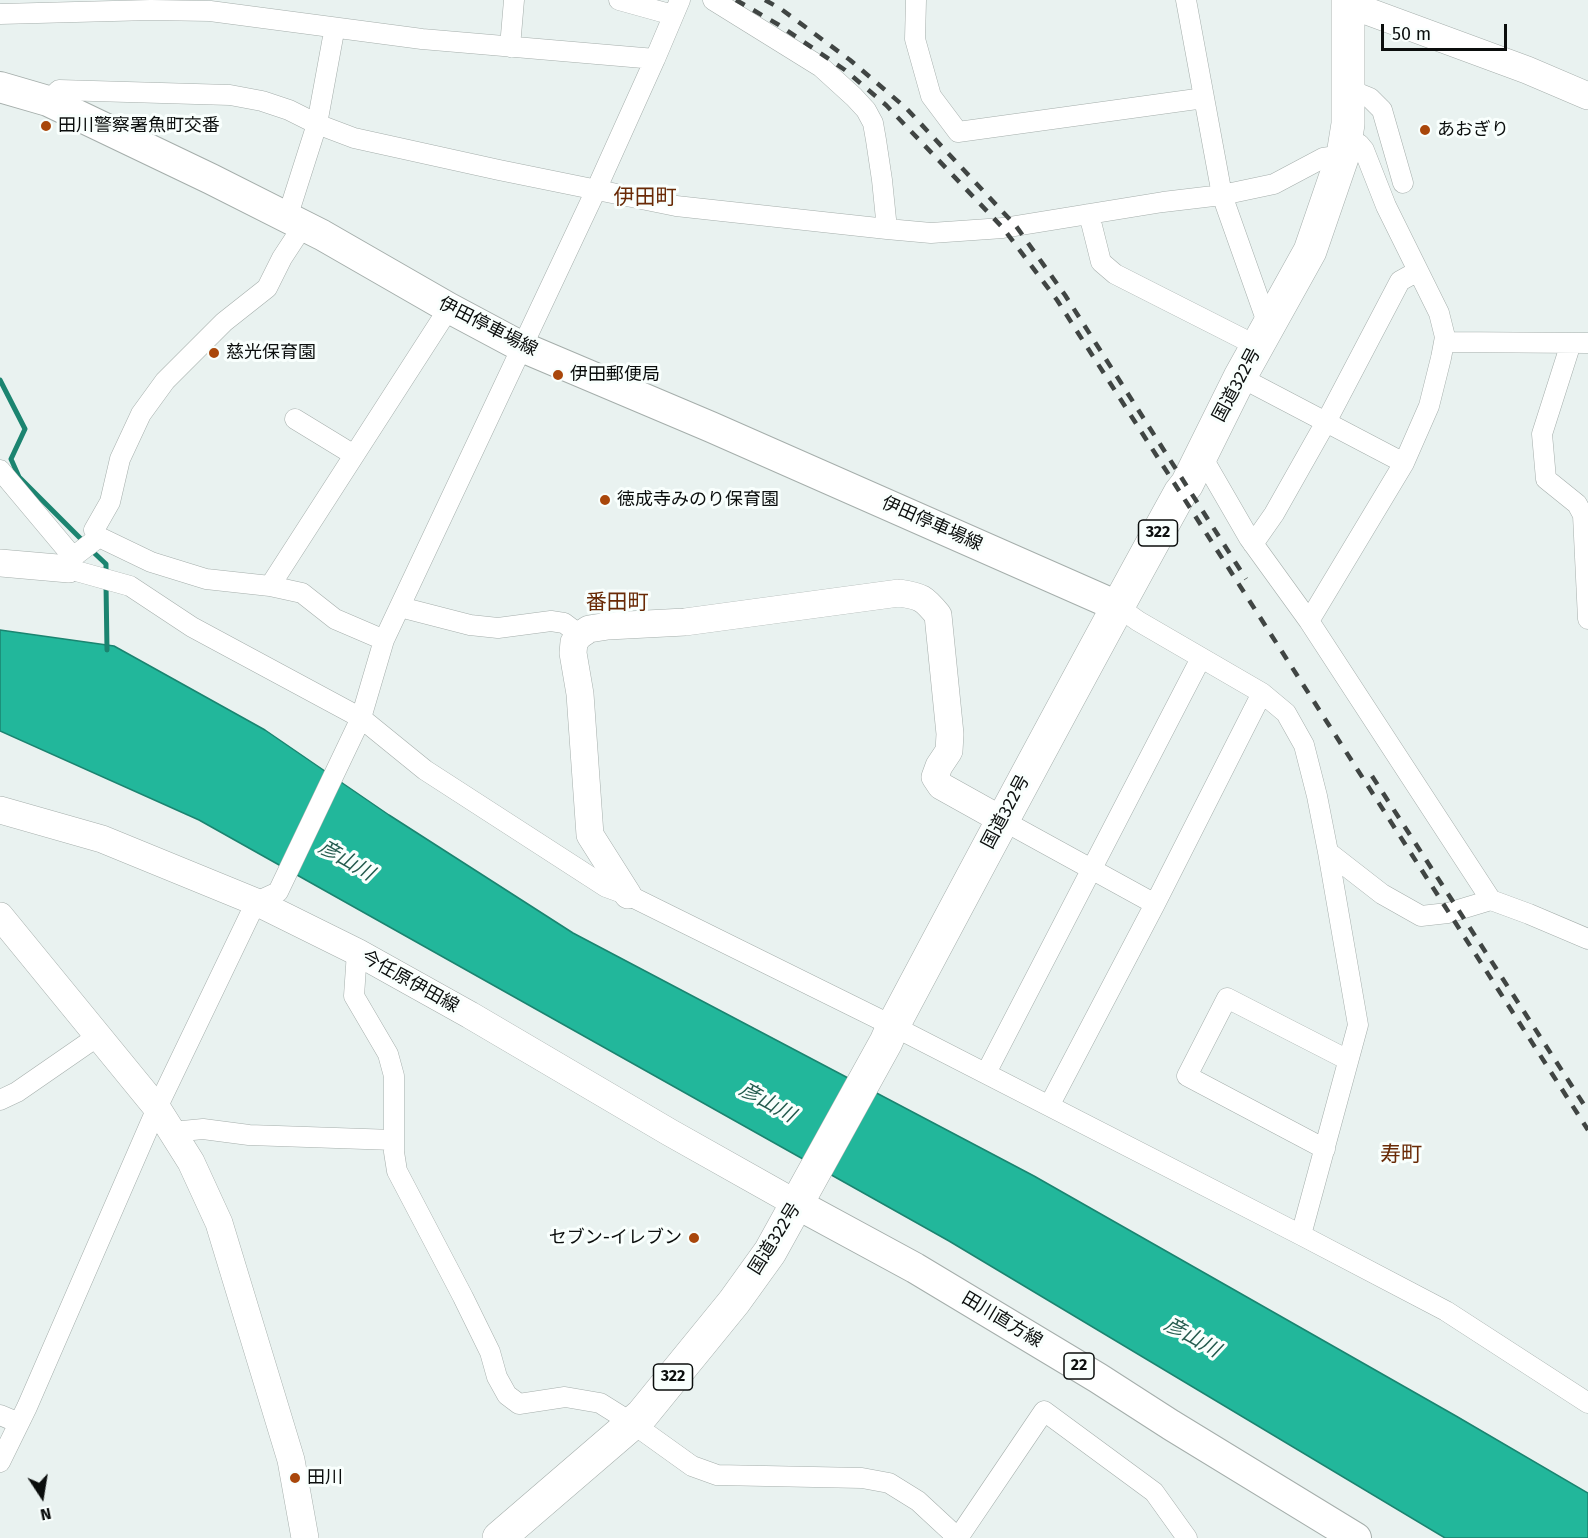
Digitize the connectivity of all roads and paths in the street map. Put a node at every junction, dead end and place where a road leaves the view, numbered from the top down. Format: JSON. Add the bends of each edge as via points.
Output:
{"nodes":[{"id":1,"x":514,"y":0,"type":"edge"},
{"id":2,"x":619,"y":0,"type":"edge"},
{"id":3,"x":713,"y":0,"type":"edge"},
{"id":4,"x":916,"y":0,"type":"edge"},
{"id":5,"x":1186,"y":0,"type":"edge"},
{"id":6,"x":1348,"y":2,"type":"edge"},
{"id":7,"x":677,"y":7,"type":"edge"},
{"id":8,"x":0,"y":14,"type":"edge"},
{"id":9,"x":333,"y":37,"type":"dead end"},
{"id":10,"x":510,"y":47,"type":"junction"},
{"id":11,"x":655,"y":59,"type":"junction"},
{"id":12,"x":0,"y":87,"type":"edge"},
{"id":13,"x":1348,"y":89,"type":"junction"},
{"id":14,"x":1588,"y":96,"type":"edge"},
{"id":15,"x":1204,"y":98,"type":"junction"},
{"id":16,"x":48,"y":101,"type":"junction"},
{"id":17,"x":317,"y":124,"type":"junction"},
{"id":18,"x":1344,"y":148,"type":"junction"},
{"id":19,"x":1403,"y":183,"type":"dead end"},
{"id":20,"x":596,"y":190,"type":"junction"},
{"id":21,"x":1222,"y":195,"type":"junction"},
{"id":22,"x":1089,"y":214,"type":"junction"},
{"id":23,"x":295,"y":222,"type":"junction"},
{"id":24,"x":887,"y":229,"type":"junction"},
{"id":25,"x":1418,"y":271,"type":"junction"},
{"id":26,"x":448,"y":308,"type":"junction"},
{"id":27,"x":1263,"y":336,"type":"junction"},
{"id":28,"x":1444,"y":342,"type":"junction"},
{"id":29,"x":1580,"y":343,"type":"edge"},
{"id":30,"x":522,"y":347,"type":"junction"},
{"id":31,"x":1240,"y":377,"type":"junction"},
{"id":32,"x":295,"y":419,"type":"dead end"},
{"id":33,"x":1326,"y":422,"type":"junction"},
{"id":34,"x":354,"y":455,"type":"junction"},
{"id":35,"x":1201,"y":455,"type":"junction"},
{"id":36,"x":1404,"y":463,"type":"junction"},
{"id":37,"x":0,"y":470,"type":"edge"},
{"id":38,"x":1586,"y":515,"type":"edge"},
{"id":39,"x":97,"y":538,"type":"junction"},
{"id":40,"x":1253,"y":543,"type":"junction"},
{"id":41,"x":74,"y":559,"type":"junction"},
{"id":42,"x":0,"y":563,"type":"edge"},
{"id":43,"x":270,"y":586,"type":"junction"},
{"id":44,"x":1117,"y":606,"type":"junction"},
{"id":45,"x":400,"y":607,"type":"junction"},
{"id":46,"x":1588,"y":619,"type":"edge"},
{"id":47,"x":1309,"y":621,"type":"junction"},
{"id":48,"x":580,"y":635,"type":"junction"},
{"id":49,"x":384,"y":640,"type":"junction"},
{"id":50,"x":1201,"y":658,"type":"junction"},
{"id":51,"x":1262,"y":693,"type":"junction"},
{"id":52,"x":359,"y":723,"type":"junction"},
{"id":53,"x":0,"y":810,"type":"edge"},
{"id":54,"x":1002,"y":820,"type":"junction"},
{"id":55,"x":1328,"y":852,"type":"junction"},
{"id":56,"x":1091,"y":869,"type":"junction"},
{"id":57,"x":628,"y":895,"type":"junction"},
{"id":58,"x":267,"y":897,"type":"junction"},
{"id":59,"x":1491,"y":900,"type":"junction"},
{"id":60,"x":1155,"y":904,"type":"junction"},
{"id":61,"x":0,"y":916,"type":"edge"},
{"id":62,"x":1588,"y":939,"type":"edge"},
{"id":63,"x":357,"y":952,"type":"junction"},
{"id":64,"x":889,"y":1034,"type":"junction"},
{"id":65,"x":99,"y":1036,"type":"junction"},
{"id":66,"x":1348,"y":1060,"type":"junction"},
{"id":67,"x":986,"y":1073,"type":"junction"},
{"id":68,"x":0,"y":1100,"type":"edge"},
{"id":69,"x":1048,"y":1106,"type":"junction"},
{"id":70,"x":157,"y":1108,"type":"junction"},
{"id":71,"x":172,"y":1132,"type":"junction"},
{"id":72,"x":394,"y":1140,"type":"junction"},
{"id":73,"x":1325,"y":1149,"type":"junction"},
{"id":74,"x":802,"y":1193,"type":"junction"},
{"id":75,"x":1301,"y":1234,"type":"junction"},
{"id":76,"x":1588,"y":1403,"type":"edge"},
{"id":77,"x":0,"y":1415,"type":"edge"},
{"id":78,"x":632,"y":1423,"type":"junction"},
{"id":79,"x":19,"y":1424,"type":"junction"},
{"id":80,"x":0,"y":1462,"type":"edge"},
{"id":81,"x":305,"y":1538,"type":"edge"},
{"id":82,"x":499,"y":1538,"type":"edge"},
{"id":83,"x":958,"y":1538,"type":"edge"},
{"id":84,"x":1187,"y":1538,"type":"edge"},
{"id":85,"x":1356,"y":1538,"type":"edge"}],
"edges":[{"from":1,"to":10,"type":"street"},
{"from":2,"to":7,"type":"street"},
{"from":3,"to":24,"type":"street","via":[[821,67],[866,110],[873,123]]},
{"from":4,"to":15,"type":"street","via":[[915,39],[932,96],[958,132]]},
{"from":5,"to":15,"type":"street"},
{"from":6,"to":13,"type":"highway","name":"国道322号","number":"322"},
{"from":6,"to":14,"type":"street"},
{"from":7,"to":11,"type":"street"},
{"from":8,"to":10,"type":"street","via":[[210,11]]},
{"from":9,"to":17,"type":"street"},
{"from":10,"to":11,"type":"street"},
{"from":11,"to":20,"type":"street"},
{"from":12,"to":16,"type":"main road","name":"伊田停車場線"},
{"from":13,"to":18,"type":"highway","name":"国道322号","number":"322"},
{"from":13,"to":19,"type":"street","via":[[1370,98],[1382,110]]},
{"from":15,"to":21,"type":"street"},
{"from":16,"to":17,"type":"street","via":[[59,90],[230,95],[262,100]]},
{"from":16,"to":23,"type":"main road","name":"伊田停車場線"},
{"from":17,"to":20,"type":"street","via":[[354,138]]},
{"from":17,"to":23,"type":"street"},
{"from":18,"to":21,"type":"street","via":[[1274,184]]},
{"from":18,"to":25,"type":"street","via":[[1359,144],[1364,150]]},
{"from":18,"to":27,"type":"highway","name":"国道322号","number":"322","via":[[1310,251]]},
{"from":20,"to":24,"type":"street","via":[[676,206]]},
{"from":20,"to":30,"type":"street"},
{"from":21,"to":22,"type":"street"},
{"from":21,"to":27,"type":"street"},
{"from":22,"to":24,"type":"street","via":[[1003,228],[931,233]]},
{"from":22,"to":27,"type":"street","via":[[1101,262],[1115,274]]},
{"from":23,"to":26,"type":"main road","name":"伊田停車場線"},
{"from":23,"to":39,"type":"street","via":[[267,288],[224,322],[165,381],[141,414],[120,459],[110,502],[94,530]]},
{"from":25,"to":28,"type":"street","via":[[1439,313]]},
{"from":25,"to":33,"type":"street","via":[[1400,281]]},
{"from":26,"to":30,"type":"main road","name":"伊田停車場線"},
{"from":26,"to":34,"type":"street"},
{"from":27,"to":31,"type":"highway","name":"国道322号","number":"322"},
{"from":28,"to":29,"type":"street"},
{"from":28,"to":36,"type":"street","via":[[1429,406]]},
{"from":29,"to":38,"type":"street","via":[[1542,434],[1546,479]]},
{"from":30,"to":44,"type":"main road","name":"伊田停車場線"},
{"from":30,"to":45,"type":"street"},
{"from":31,"to":33,"type":"street"},
{"from":31,"to":35,"type":"highway","name":"国道322号","number":"322"},
{"from":32,"to":34,"type":"street"},
{"from":33,"to":36,"type":"street"},
{"from":33,"to":40,"type":"street","via":[[1274,514]]},
{"from":34,"to":43,"type":"street"},
{"from":35,"to":40,"type":"street"},
{"from":35,"to":44,"type":"highway","name":"国道322号","number":"322"},
{"from":36,"to":47,"type":"street"},
{"from":37,"to":41,"type":"street"},
{"from":38,"to":46,"type":"street"},
{"from":39,"to":41,"type":"street"},
{"from":39,"to":43,"type":"street","via":[[151,562],[206,579]]},
{"from":40,"to":47,"type":"street"},
{"from":41,"to":42,"type":"street"},
{"from":41,"to":52,"type":"street","via":[[130,586],[192,627]]},
{"from":43,"to":49,"type":"street","via":[[302,593],[335,619]]},
{"from":44,"to":50,"type":"street"},
{"from":44,"to":54,"type":"highway","name":"国道322号","number":"322"},
{"from":45,"to":48,"type":"street","via":[[470,625],[564,623]]},
{"from":45,"to":49,"type":"street"},
{"from":47,"to":59,"type":"street"},
{"from":48,"to":54,"type":"street","via":[[608,626],[685,622],[898,593],[916,595],[938,615],[950,734],[949,751],[935,777],[941,786]]},
{"from":48,"to":57,"type":"street","via":[[574,642],[573,653],[580,694],[590,835]]},
{"from":49,"to":52,"type":"street"},
{"from":50,"to":51,"type":"street"},
{"from":50,"to":56,"type":"street"},
{"from":51,"to":55,"type":"street","via":[[1286,713],[1304,745]]},
{"from":51,"to":60,"type":"street"},
{"from":52,"to":57,"type":"street","via":[[606,887]]},
{"from":52,"to":58,"type":"street"},
{"from":53,"to":58,"type":"street","name":"今任原伊田線","via":[[102,839]]},
{"from":54,"to":56,"type":"street"},
{"from":54,"to":64,"type":"highway","name":"国道322号","number":"322"},
{"from":55,"to":59,"type":"street","via":[[1382,894],[1421,916],[1448,914]]},
{"from":55,"to":66,"type":"street","via":[[1358,1026]]},
{"from":56,"to":60,"type":"street"},
{"from":56,"to":67,"type":"street"},
{"from":57,"to":64,"type":"street"},
{"from":58,"to":63,"type":"street","name":"今任原伊田線"},
{"from":58,"to":70,"type":"street"},
{"from":59,"to":62,"type":"street"},
{"from":60,"to":69,"type":"street"},
{"from":61,"to":65,"type":"street"},
{"from":63,"to":72,"type":"street","via":[[354,996],[388,1054],[394,1076]]},
{"from":63,"to":74,"type":"street","name":"今任原伊田線","via":[[669,1132]]},
{"from":64,"to":67,"type":"street"},
{"from":64,"to":74,"type":"highway","name":"国道322号","number":"322"},
{"from":65,"to":68,"type":"street"},
{"from":65,"to":70,"type":"street"},
{"from":66,"to":73,"type":"street"},
{"from":66,"to":73,"type":"street","via":[[1227,998],[1187,1076]]},
{"from":67,"to":69,"type":"street"},
{"from":69,"to":75,"type":"street"},
{"from":70,"to":71,"type":"street"},
{"from":70,"to":79,"type":"street"},
{"from":71,"to":72,"type":"street","via":[[203,1129],[249,1136]]},
{"from":71,"to":81,"type":"street","via":[[219,1222],[291,1460]]},
{"from":72,"to":78,"type":"street","via":[[397,1171],[486,1343],[507,1395],[519,1404],[565,1397],[600,1403]]},
{"from":73,"to":75,"type":"street"},
{"from":74,"to":78,"type":"highway","name":"国道322号","number":"322","via":[[770,1252],[734,1302]]},
{"from":74,"to":85,"type":"main road","name":"田川直方線","number":"22","via":[[935,1280]]},
{"from":75,"to":76,"type":"street","via":[[1446,1311]]},
{"from":77,"to":79,"type":"street"},
{"from":78,"to":82,"type":"highway","name":"国道322号","number":"322"},
{"from":78,"to":83,"type":"street","via":[[692,1466],[717,1475],[862,1478],[889,1483],[918,1502]]},
{"from":79,"to":80,"type":"street"},
{"from":83,"to":84,"type":"street","via":[[1044,1411],[1154,1492]]}]}
